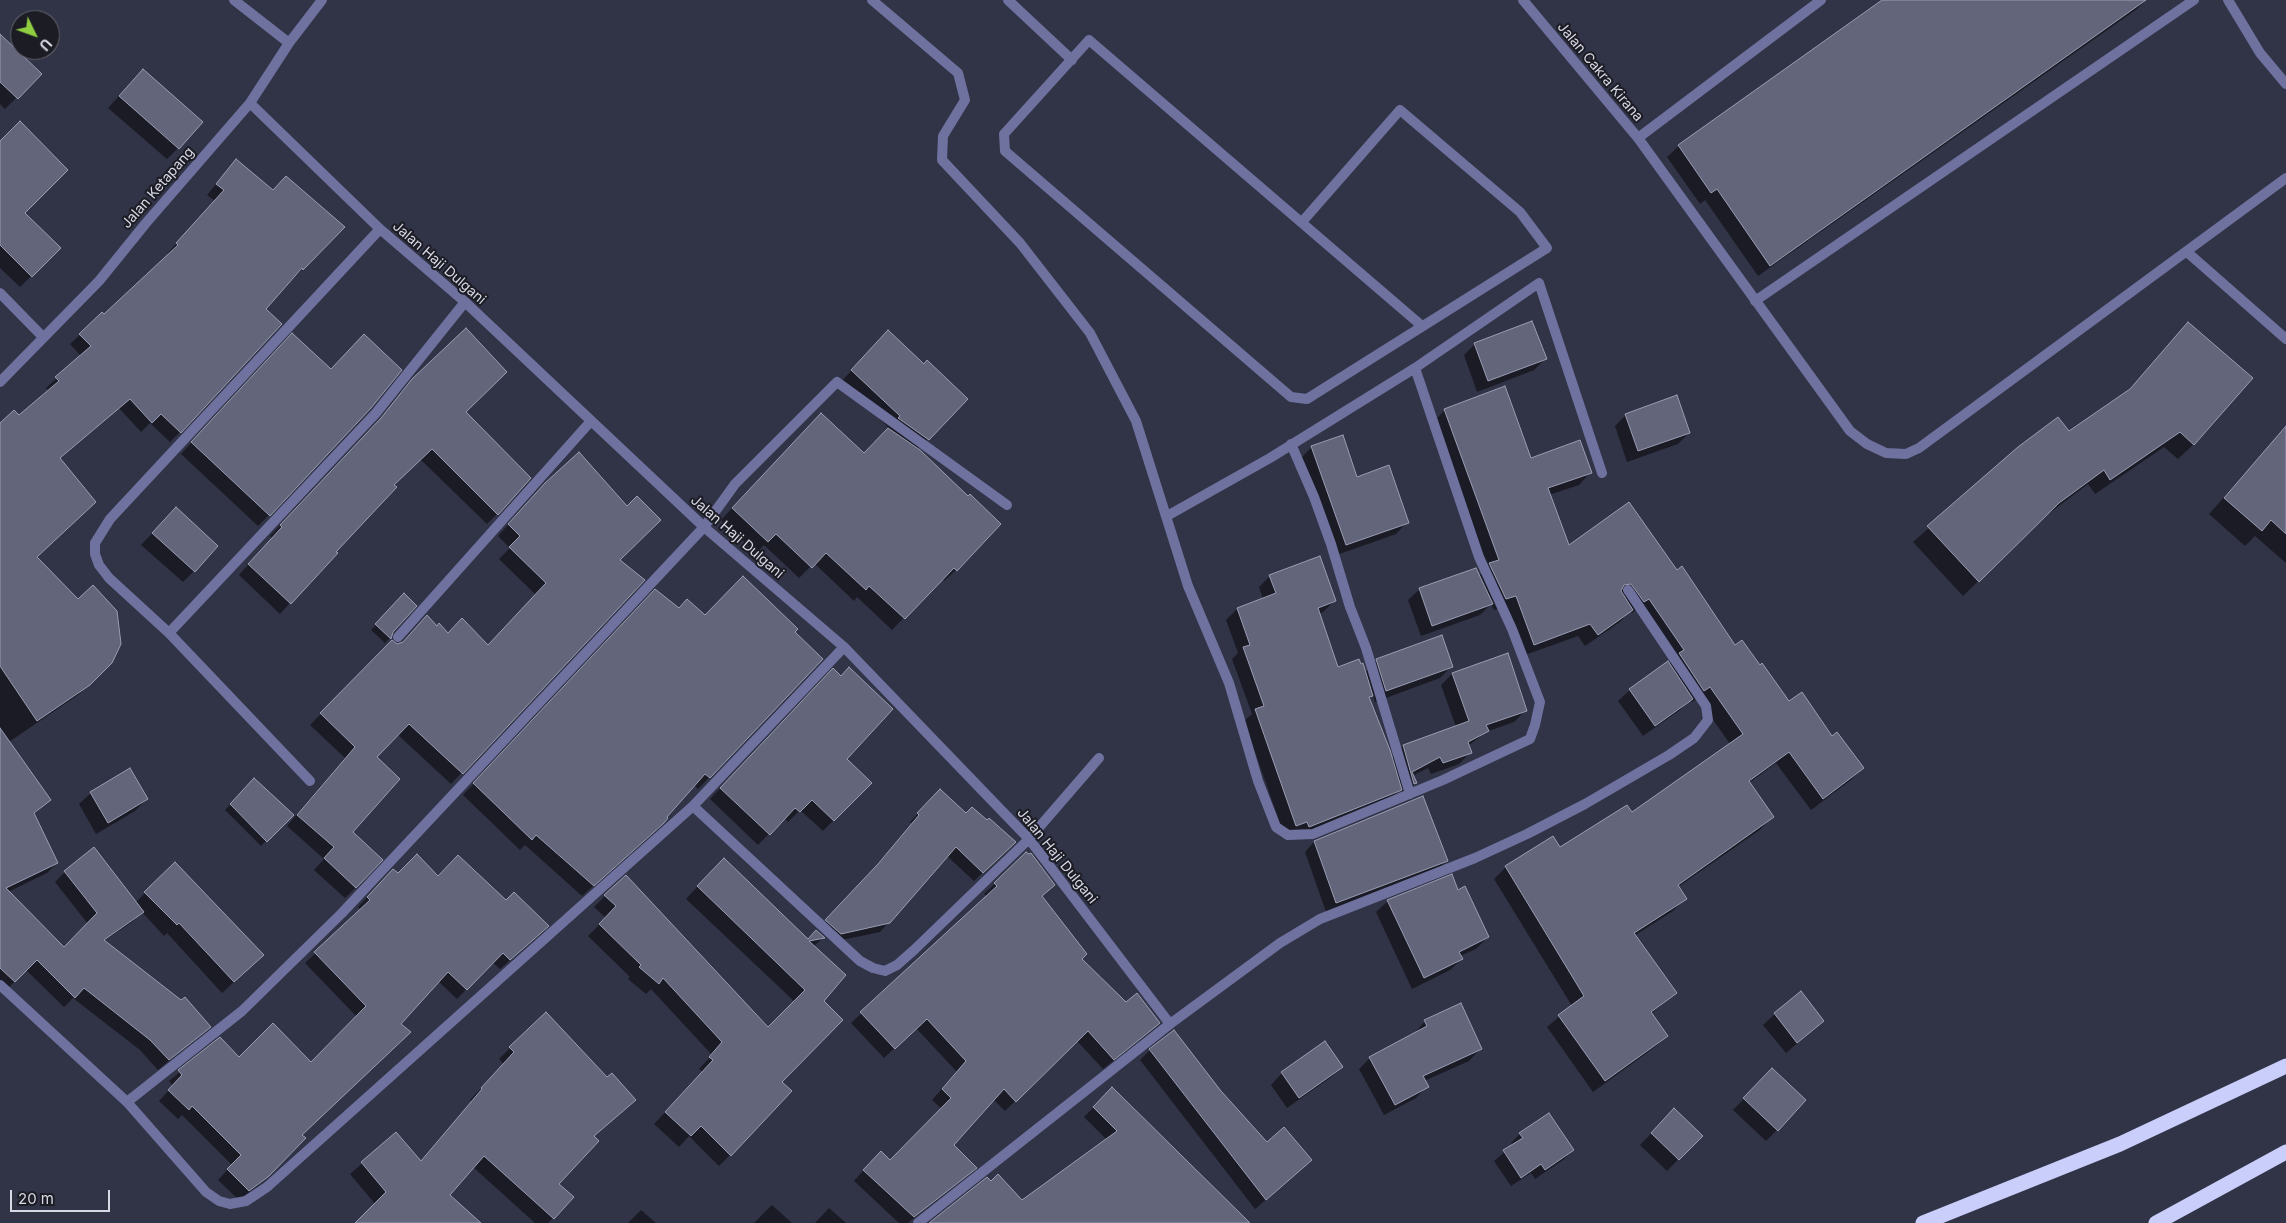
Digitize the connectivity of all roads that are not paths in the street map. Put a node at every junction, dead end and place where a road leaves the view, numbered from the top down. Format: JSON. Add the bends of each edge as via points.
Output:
{"nodes":[{"id":1,"x":234,"y":0,"type":"edge"},
{"id":2,"x":322,"y":0,"type":"edge"},
{"id":3,"x":872,"y":0,"type":"edge"},
{"id":4,"x":1009,"y":0,"type":"edge"},
{"id":5,"x":1522,"y":0,"type":"edge"},
{"id":6,"x":1821,"y":0,"type":"edge"},
{"id":7,"x":2194,"y":0,"type":"edge"},
{"id":8,"x":2228,"y":0,"type":"edge"},
{"id":9,"x":289,"y":43,"type":"junction"},
{"id":10,"x":1072,"y":60,"type":"junction"},
{"id":11,"x":2286,"y":84,"type":"edge"},
{"id":12,"x":250,"y":104,"type":"junction"},
{"id":13,"x":1638,"y":138,"type":"junction"},
{"id":14,"x":2286,"y":178,"type":"edge"},
{"id":15,"x":1302,"y":222,"type":"junction"},
{"id":16,"x":380,"y":229,"type":"junction"},
{"id":17,"x":2188,"y":252,"type":"junction"},
{"id":18,"x":0,"y":293,"type":"edge"},
{"id":19,"x":1755,"y":301,"type":"junction"},
{"id":20,"x":465,"y":302,"type":"junction"},
{"id":21,"x":1422,"y":326,"type":"junction"},
{"id":22,"x":43,"y":337,"type":"junction"},
{"id":23,"x":2286,"y":339,"type":"edge"},
{"id":24,"x":1415,"y":368,"type":"junction"},
{"id":25,"x":0,"y":382,"type":"edge"},
{"id":26,"x":590,"y":421,"type":"junction"},
{"id":27,"x":1291,"y":444,"type":"junction"},
{"id":28,"x":1602,"y":473,"type":"dead end"},
{"id":29,"x":1007,"y":505,"type":"dead end"},
{"id":30,"x":1167,"y":516,"type":"junction"},
{"id":31,"x":704,"y":527,"type":"junction"},
{"id":32,"x":1628,"y":590,"type":"dead end"},
{"id":33,"x":169,"y":633,"type":"junction"},
{"id":34,"x":398,"y":637,"type":"dead end"},
{"id":35,"x":844,"y":647,"type":"junction"},
{"id":36,"x":1099,"y":758,"type":"dead end"},
{"id":37,"x":310,"y":781,"type":"dead end"},
{"id":38,"x":1410,"y":794,"type":"junction"},
{"id":39,"x":693,"y":806,"type":"junction"},
{"id":40,"x":1029,"y":838,"type":"junction"},
{"id":41,"x":0,"y":985,"type":"edge"},
{"id":42,"x":1170,"y":1024,"type":"junction"},
{"id":43,"x":2286,"y":1066,"type":"edge"},
{"id":44,"x":127,"y":1102,"type":"junction"},
{"id":45,"x":2286,"y":1152,"type":"edge"},
{"id":46,"x":918,"y":1223,"type":"edge"},
{"id":47,"x":1923,"y":1223,"type":"edge"},
{"id":48,"x":2156,"y":1223,"type":"edge"}],
"edges":[{"from":1,"to":9,"type":"street"},
{"from":2,"to":9,"type":"street","name":"Jalan Ketapang"},
{"from":3,"to":30,"type":"street","via":[[958,73],[965,100],[943,136],[942,160],[1020,243],[1090,333],[1136,421]]},
{"from":4,"to":10,"type":"street"},
{"from":5,"to":13,"type":"street","name":"Jalan Cakra Kirana"},
{"from":6,"to":13,"type":"street"},
{"from":7,"to":19,"type":"street"},
{"from":8,"to":11,"type":"street","via":[[2260,53]]},
{"from":9,"to":12,"type":"street","name":"Jalan Ketapang"},
{"from":10,"to":15,"type":"street","via":[[1089,40]]},
{"from":10,"to":21,"type":"street","via":[[1004,134],[1005,151],[1291,397],[1307,399]]},
{"from":12,"to":16,"type":"street","name":"Jalan Haji Dulgani"},
{"from":12,"to":22,"type":"street","name":"Jalan Ketapang","via":[[98,281]]},
{"from":13,"to":19,"type":"street","name":"Jalan Cakra Kirana"},
{"from":14,"to":17,"type":"street","name":"Jalan Cakra Kirana"},
{"from":15,"to":21,"type":"street"},
{"from":15,"to":21,"type":"street","via":[[1400,110],[1520,212],[1547,248]]},
{"from":16,"to":20,"type":"street","name":"Jalan Haji Dulgani"},
{"from":16,"to":33,"type":"street","via":[[110,519],[95,542],[99,565],[109,578]]},
{"from":17,"to":19,"type":"street","name":"Jalan Cakra Kirana","via":[[1906,454],[1886,453],[1850,431]]},
{"from":17,"to":23,"type":"street"},
{"from":18,"to":22,"type":"street"},
{"from":20,"to":26,"type":"street","name":"Jalan Haji Dulgani"},
{"from":20,"to":33,"type":"street","via":[[376,413]]},
{"from":22,"to":25,"type":"street","name":"Jalan Ketapang"},
{"from":24,"to":27,"type":"street"},
{"from":24,"to":28,"type":"street","via":[[1539,283]]},
{"from":24,"to":38,"type":"street","via":[[1479,557],[1540,702],[1530,739]]},
{"from":26,"to":31,"type":"street","name":"Jalan Haji Dulgani"},
{"from":26,"to":34,"type":"street"},
{"from":27,"to":30,"type":"street"},
{"from":27,"to":38,"type":"street","via":[[1331,544]]},
{"from":29,"to":31,"type":"street","via":[[836,382],[735,484]]},
{"from":30,"to":38,"type":"street","via":[[1188,586],[1229,682],[1258,781],[1276,827],[1288,835],[1313,834]]},
{"from":31,"to":35,"type":"street","name":"Jalan Haji Dulgani"},
{"from":31,"to":44,"type":"street","via":[[342,913],[242,1010]]},
{"from":32,"to":42,"type":"street","via":[[1706,706],[1708,720],[1694,738],[1585,804],[1527,834],[1320,919],[1280,943]]},
{"from":33,"to":37,"type":"street"},
{"from":35,"to":39,"type":"street"},
{"from":35,"to":40,"type":"street","name":"Jalan Haji Dulgani"},
{"from":36,"to":40,"type":"street"},
{"from":39,"to":40,"type":"street","via":[[860,961],[885,971],[914,950]]},
{"from":39,"to":44,"type":"street","via":[[267,1187],[246,1201],[230,1204],[206,1192]]},
{"from":40,"to":42,"type":"street","name":"Jalan Haji Dulgani"},
{"from":41,"to":44,"type":"street"},
{"from":42,"to":46,"type":"street"},
{"from":43,"to":47,"type":"highway","via":[[2120,1144]]},
{"from":45,"to":48,"type":"highway"}]}
